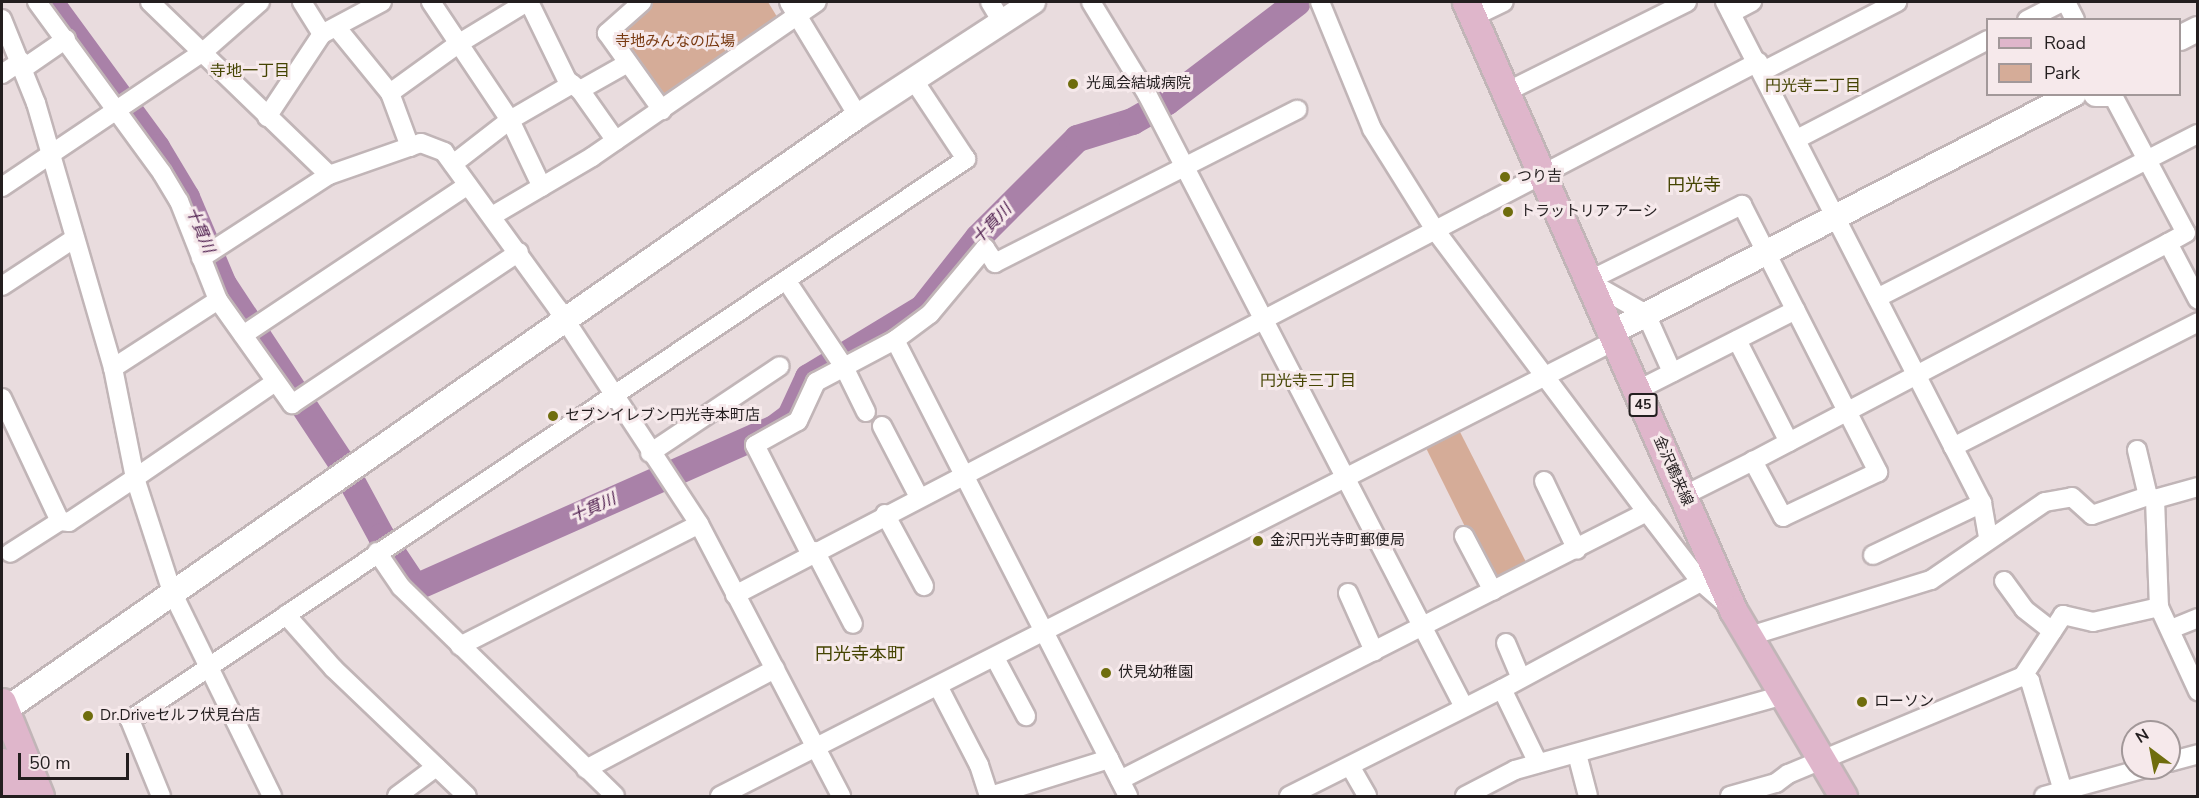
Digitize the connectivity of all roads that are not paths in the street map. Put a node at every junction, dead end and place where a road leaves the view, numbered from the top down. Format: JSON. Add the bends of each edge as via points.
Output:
{"nodes":[{"id":1,"x":37,"y":2,"type":"edge"},
{"id":2,"x":150,"y":2,"type":"edge"},
{"id":3,"x":260,"y":2,"type":"edge"},
{"id":4,"x":302,"y":2,"type":"edge"},
{"id":5,"x":382,"y":2,"type":"edge"},
{"id":6,"x":431,"y":2,"type":"edge"},
{"id":7,"x":528,"y":2,"type":"edge"},
{"id":8,"x":642,"y":2,"type":"edge"},
{"id":9,"x":816,"y":2,"type":"edge"},
{"id":10,"x":1033,"y":2,"type":"edge"},
{"id":11,"x":1090,"y":2,"type":"edge"},
{"id":12,"x":1320,"y":2,"type":"edge"},
{"id":13,"x":1504,"y":2,"type":"edge"},
{"id":14,"x":1687,"y":2,"type":"edge"},
{"id":15,"x":1752,"y":2,"type":"edge"},
{"id":16,"x":1897,"y":2,"type":"edge"},
{"id":17,"x":2064,"y":2,"type":"edge"},
{"id":18,"x":1728,"y":7,"type":"edge"},
{"id":19,"x":793,"y":8,"type":"edge"},
{"id":20,"x":1469,"y":9,"type":"edge"},
{"id":21,"x":996,"y":11,"type":"edge"},
{"id":22,"x":2031,"y":18,"type":"edge"},
{"id":23,"x":2074,"y":18,"type":"edge"},
{"id":24,"x":2,"y":20,"type":"edge"},
{"id":25,"x":2198,"y":29,"type":"edge"},
{"id":26,"x":330,"y":31,"type":"junction"},
{"id":27,"x":2181,"y":38,"type":"edge"},
{"id":28,"x":66,"y":39,"type":"junction"},
{"id":29,"x":1986,"y":41,"type":"edge"},
{"id":30,"x":458,"y":44,"type":"junction"},
{"id":31,"x":203,"y":52,"type":"junction"},
{"id":32,"x":628,"y":63,"type":"junction"},
{"id":33,"x":22,"y":65,"type":"junction"},
{"id":34,"x":1761,"y":66,"type":"junction"},
{"id":35,"x":2,"y":74,"type":"edge"},
{"id":36,"x":913,"y":79,"type":"junction"},
{"id":37,"x":576,"y":87,"type":"junction"},
{"id":38,"x":1506,"y":92,"type":"junction"},
{"id":39,"x":390,"y":93,"type":"junction"},
{"id":40,"x":2070,"y":96,"type":"edge"},
{"id":41,"x":2112,"y":96,"type":"edge"},
{"id":42,"x":122,"y":106,"type":"junction"},
{"id":43,"x":662,"y":110,"type":"junction"},
{"id":44,"x":1298,"y":110,"type":"dead end"},
{"id":45,"x":858,"y":116,"type":"junction"},
{"id":46,"x":267,"y":117,"type":"junction"},
{"id":47,"x":510,"y":120,"type":"junction"},
{"id":48,"x":2198,"y":134,"type":"edge"},
{"id":49,"x":1797,"y":139,"type":"junction"},
{"id":50,"x":616,"y":141,"type":"junction"},
{"id":51,"x":410,"y":147,"type":"junction"},
{"id":52,"x":51,"y":154,"type":"junction"},
{"id":53,"x":2147,"y":160,"type":"junction"},
{"id":54,"x":453,"y":164,"type":"junction"},
{"id":55,"x":1182,"y":166,"type":"junction"},
{"id":56,"x":1542,"y":174,"type":"junction"},
{"id":57,"x":329,"y":175,"type":"junction"},
{"id":58,"x":468,"y":185,"type":"junction"},
{"id":59,"x":2,"y":187,"type":"edge"},
{"id":60,"x":542,"y":187,"type":"junction"},
{"id":61,"x":492,"y":216,"type":"junction"},
{"id":62,"x":1836,"y":217,"type":"junction"},
{"id":63,"x":1435,"y":230,"type":"junction"},
{"id":64,"x":2192,"y":230,"type":"edge"},
{"id":65,"x":75,"y":238,"type":"junction"},
{"id":66,"x":2168,"y":243,"type":"junction"},
{"id":67,"x":519,"y":252,"type":"junction"},
{"id":68,"x":1767,"y":252,"type":"junction"},
{"id":69,"x":207,"y":254,"type":"junction"},
{"id":70,"x":786,"y":280,"type":"junction"},
{"id":71,"x":1588,"y":281,"type":"junction"},
{"id":72,"x":2,"y":286,"type":"edge"},
{"id":73,"x":1877,"y":298,"type":"junction"},
{"id":74,"x":218,"y":300,"type":"junction"},
{"id":75,"x":2198,"y":300,"type":"edge"},
{"id":76,"x":1796,"y":310,"type":"junction"},
{"id":77,"x":1646,"y":314,"type":"junction"},
{"id":78,"x":565,"y":320,"type":"junction"},
{"id":79,"x":1263,"y":321,"type":"junction"},
{"id":80,"x":2198,"y":322,"type":"edge"},
{"id":81,"x":249,"y":331,"type":"junction"},
{"id":82,"x":1612,"y":337,"type":"junction"},
{"id":83,"x":895,"y":340,"type":"junction"},
{"id":84,"x":1737,"y":340,"type":"junction"},
{"id":85,"x":840,"y":361,"type":"junction"},
{"id":86,"x":780,"y":366,"type":"dead end"},
{"id":87,"x":113,"y":368,"type":"junction"},
{"id":88,"x":1672,"y":372,"type":"junction"},
{"id":89,"x":1917,"y":376,"type":"junction"},
{"id":90,"x":1543,"y":377,"type":"junction"},
{"id":91,"x":275,"y":382,"type":"junction"},
{"id":92,"x":1636,"y":391,"type":"junction"},
{"id":93,"x":614,"y":394,"type":"junction"},
{"id":94,"x":2,"y":398,"type":"edge"},
{"id":95,"x":866,"y":412,"type":"dead end"},
{"id":96,"x":1847,"y":412,"type":"junction"},
{"id":97,"x":882,"y":426,"type":"dead end"},
{"id":98,"x":1789,"y":442,"type":"junction"},
{"id":99,"x":1953,"y":447,"type":"junction"},
{"id":100,"x":2137,"y":450,"type":"dead end"},
{"id":101,"x":650,"y":453,"type":"junction"},
{"id":102,"x":1753,"y":461,"type":"junction"},
{"id":103,"x":964,"y":475,"type":"junction"},
{"id":104,"x":135,"y":478,"type":"junction"},
{"id":105,"x":1347,"y":478,"type":"junction"},
{"id":106,"x":1544,"y":481,"type":"dead end"},
{"id":107,"x":2198,"y":487,"type":"edge"},
{"id":108,"x":1685,"y":495,"type":"junction"},
{"id":109,"x":919,"y":497,"type":"junction"},
{"id":110,"x":2152,"y":498,"type":"junction"},
{"id":111,"x":1982,"y":503,"type":"junction"},
{"id":112,"x":1647,"y":512,"type":"junction"},
{"id":113,"x":885,"y":514,"type":"junction"},
{"id":114,"x":60,"y":521,"type":"junction"},
{"id":115,"x":699,"y":524,"type":"junction"},
{"id":116,"x":1464,"y":536,"type":"dead end"},
{"id":117,"x":1988,"y":537,"type":"junction"},
{"id":118,"x":383,"y":548,"type":"junction"},
{"id":119,"x":1577,"y":550,"type":"junction"},
{"id":120,"x":812,"y":552,"type":"junction"},
{"id":121,"x":10,"y":554,"type":"dead end"},
{"id":122,"x":1874,"y":555,"type":"dead end"},
{"id":123,"x":2004,"y":581,"type":"dead end"},
{"id":124,"x":1701,"y":582,"type":"junction"},
{"id":125,"x":924,"y":586,"type":"dead end"},
{"id":126,"x":1493,"y":591,"type":"junction"},
{"id":127,"x":172,"y":592,"type":"junction"},
{"id":128,"x":1348,"y":593,"type":"dead end"},
{"id":129,"x":735,"y":595,"type":"junction"},
{"id":130,"x":2159,"y":607,"type":"junction"},
{"id":131,"x":1732,"y":610,"type":"junction"},
{"id":132,"x":286,"y":615,"type":"junction"},
{"id":133,"x":2198,"y":618,"type":"edge"},
{"id":134,"x":853,"y":624,"type":"dead end"},
{"id":135,"x":1423,"y":628,"type":"junction"},
{"id":136,"x":2171,"y":629,"type":"junction"},
{"id":137,"x":2052,"y":631,"type":"junction"},
{"id":138,"x":1044,"y":632,"type":"junction"},
{"id":139,"x":1750,"y":636,"type":"junction"},
{"id":140,"x":1506,"y":643,"type":"dead end"},
{"id":141,"x":460,"y":646,"type":"junction"},
{"id":142,"x":1374,"y":651,"type":"junction"},
{"id":143,"x":995,"y":658,"type":"junction"},
{"id":144,"x":207,"y":667,"type":"junction"},
{"id":145,"x":775,"y":669,"type":"junction"},
{"id":146,"x":2023,"y":676,"type":"junction"},
{"id":147,"x":1521,"y":678,"type":"junction"},
{"id":148,"x":938,"y":686,"type":"junction"},
{"id":149,"x":1502,"y":689,"type":"junction"},
{"id":150,"x":2198,"y":691,"type":"edge"},
{"id":151,"x":1784,"y":695,"type":"junction"},
{"id":152,"x":1464,"y":707,"type":"junction"},
{"id":153,"x":2,"y":708,"type":"edge"},
{"id":154,"x":1026,"y":716,"type":"dead end"},
{"id":155,"x":817,"y":746,"type":"junction"},
{"id":156,"x":1577,"y":754,"type":"junction"},
{"id":157,"x":2198,"y":754,"type":"edge"},
{"id":158,"x":1109,"y":759,"type":"junction"},
{"id":159,"x":2181,"y":759,"type":"edge"},
{"id":160,"x":2,"y":762,"type":"edge"},
{"id":161,"x":1538,"y":763,"type":"junction"},
{"id":162,"x":1823,"y":763,"type":"junction"},
{"id":163,"x":1350,"y":766,"type":"junction"},
{"id":164,"x":436,"y":767,"type":"junction"},
{"id":165,"x":586,"y":769,"type":"junction"},
{"id":166,"x":2121,"y":775,"type":"edge"},
{"id":167,"x":755,"y":788,"type":"edge"},
{"id":168,"x":1124,"y":788,"type":"edge"},
{"id":169,"x":2062,"y":791,"type":"junction"},
{"id":170,"x":15,"y":796,"type":"edge"},
{"id":171,"x":40,"y":796,"type":"edge"},
{"id":172,"x":160,"y":796,"type":"edge"},
{"id":173,"x":272,"y":796,"type":"edge"},
{"id":174,"x":397,"y":796,"type":"edge"},
{"id":175,"x":467,"y":796,"type":"edge"},
{"id":176,"x":615,"y":796,"type":"edge"},
{"id":177,"x":720,"y":796,"type":"edge"},
{"id":178,"x":841,"y":796,"type":"edge"},
{"id":179,"x":989,"y":796,"type":"edge"},
{"id":180,"x":1289,"y":796,"type":"edge"},
{"id":181,"x":1367,"y":796,"type":"edge"},
{"id":182,"x":1465,"y":796,"type":"edge"},
{"id":183,"x":1587,"y":796,"type":"edge"},
{"id":184,"x":1730,"y":796,"type":"edge"},
{"id":185,"x":1843,"y":796,"type":"edge"},
{"id":186,"x":2044,"y":796,"type":"edge"}],
"edges":[{"from":1,"to":28,"type":"street"},
{"from":2,"to":31,"type":"street"},
{"from":3,"to":31,"type":"street"},
{"from":4,"to":26,"type":"street"},
{"from":5,"to":26,"type":"street"},
{"from":6,"to":30,"type":"street"},
{"from":7,"to":30,"type":"street"},
{"from":7,"to":37,"type":"street"},
{"from":8,"to":32,"type":"street","via":[[607,33]]},
{"from":9,"to":19,"type":"street"},
{"from":10,"to":21,"type":"street"},
{"from":11,"to":55,"type":"street","via":[[1154,108]]},
{"from":12,"to":63,"type":"street","via":[[1372,129]]},
{"from":13,"to":20,"type":"street"},
{"from":14,"to":38,"type":"street"},
{"from":15,"to":18,"type":"street"},
{"from":16,"to":34,"type":"street"},
{"from":17,"to":22,"type":"street"},
{"from":17,"to":23,"type":"street"},
{"from":18,"to":34,"type":"street"},
{"from":19,"to":43,"type":"street"},
{"from":19,"to":45,"type":"street"},
{"from":20,"to":38,"type":"main road","name":"金沢鶴来線","number":"45"},
{"from":21,"to":36,"type":"street"},
{"from":24,"to":33,"type":"street"},
{"from":25,"to":27,"type":"street"},
{"from":26,"to":39,"type":"street"},
{"from":26,"to":46,"type":"street"},
{"from":28,"to":33,"type":"street"},
{"from":28,"to":42,"type":"street"},
{"from":29,"to":49,"type":"street"},
{"from":30,"to":39,"type":"street"},
{"from":30,"to":47,"type":"street"},
{"from":31,"to":42,"type":"street"},
{"from":31,"to":46,"type":"street"},
{"from":32,"to":37,"type":"street"},
{"from":32,"to":43,"type":"street"},
{"from":33,"to":35,"type":"street"},
{"from":33,"to":52,"type":"street"},
{"from":34,"to":49,"type":"street"},
{"from":34,"to":56,"type":"street"},
{"from":36,"to":45,"type":"street"},
{"from":36,"to":70,"type":"street","via":[[966,159]]},
{"from":37,"to":47,"type":"street"},
{"from":37,"to":50,"type":"street"},
{"from":38,"to":56,"type":"main road","name":"金沢鶴来線","number":"45"},
{"from":39,"to":51,"type":"street"},
{"from":40,"to":62,"type":"street"},
{"from":41,"to":53,"type":"street"},
{"from":42,"to":52,"type":"street"},
{"from":42,"to":69,"type":"street"},
{"from":43,"to":50,"type":"street"},
{"from":44,"to":55,"type":"street"},
{"from":45,"to":78,"type":"street"},
{"from":46,"to":57,"type":"street"},
{"from":47,"to":54,"type":"street"},
{"from":47,"to":60,"type":"street"},
{"from":48,"to":53,"type":"street"},
{"from":49,"to":62,"type":"street"},
{"from":50,"to":60,"type":"street"},
{"from":51,"to":54,"type":"street","via":[[421,143],[444,152]]},
{"from":51,"to":57,"type":"street"},
{"from":52,"to":59,"type":"street"},
{"from":52,"to":65,"type":"street"},
{"from":53,"to":64,"type":"street"},
{"from":53,"to":73,"type":"street"},
{"from":54,"to":58,"type":"street"},
{"from":55,"to":79,"type":"street"},
{"from":55,"to":83,"type":"street","via":[[995,263],[985,248],[930,314]]},
{"from":56,"to":63,"type":"street"},
{"from":56,"to":71,"type":"main road","name":"金沢鶴来線","number":"45"},
{"from":57,"to":69,"type":"street"},
{"from":58,"to":61,"type":"street"},
{"from":58,"to":81,"type":"street"},
{"from":60,"to":61,"type":"street"},
{"from":61,"to":67,"type":"street"},
{"from":62,"to":68,"type":"street"},
{"from":62,"to":73,"type":"street"},
{"from":63,"to":79,"type":"street"},
{"from":63,"to":90,"type":"street"},
{"from":64,"to":66,"type":"street"},
{"from":65,"to":72,"type":"street"},
{"from":65,"to":87,"type":"street"},
{"from":66,"to":75,"type":"street"},
{"from":66,"to":89,"type":"street"},
{"from":67,"to":78,"type":"street"},
{"from":67,"to":91,"type":"street","via":[[292,404]]},
{"from":68,"to":71,"type":"street","via":[[1742,206]]},
{"from":68,"to":76,"type":"street"},
{"from":68,"to":77,"type":"street"},
{"from":69,"to":74,"type":"street"},
{"from":70,"to":85,"type":"street"},
{"from":70,"to":93,"type":"street"},
{"from":71,"to":77,"type":"street"},
{"from":71,"to":82,"type":"main road","name":"金沢鶴来線","number":"45"},
{"from":73,"to":89,"type":"street"},
{"from":74,"to":81,"type":"street"},
{"from":74,"to":87,"type":"street"},
{"from":76,"to":84,"type":"street"},
{"from":76,"to":96,"type":"street"},
{"from":77,"to":82,"type":"street"},
{"from":77,"to":88,"type":"street"},
{"from":78,"to":93,"type":"street"},
{"from":78,"to":127,"type":"street"},
{"from":79,"to":103,"type":"street"},
{"from":79,"to":105,"type":"street"},
{"from":80,"to":99,"type":"street"},
{"from":81,"to":91,"type":"street"},
{"from":82,"to":90,"type":"street"},
{"from":82,"to":92,"type":"main road","name":"金沢鶴来線","number":"45"},
{"from":83,"to":85,"type":"street"},
{"from":83,"to":103,"type":"street"},
{"from":84,"to":88,"type":"street"},
{"from":84,"to":98,"type":"street"},
{"from":85,"to":95,"type":"street"},
{"from":85,"to":120,"type":"street","via":[[816,382],[798,421],[755,445]]},
{"from":86,"to":101,"type":"street"},
{"from":87,"to":104,"type":"street"},
{"from":88,"to":92,"type":"street"},
{"from":89,"to":96,"type":"street"},
{"from":89,"to":99,"type":"street"},
{"from":90,"to":105,"type":"street"},
{"from":90,"to":112,"type":"street"},
{"from":91,"to":104,"type":"street"},
{"from":92,"to":108,"type":"main road","name":"金沢鶴来線","number":"45"},
{"from":93,"to":101,"type":"street"},
{"from":93,"to":118,"type":"street"},
{"from":94,"to":114,"type":"street"},
{"from":96,"to":98,"type":"street"},
{"from":96,"to":102,"type":"street","via":[[1878,472],[1783,517]]},
{"from":97,"to":109,"type":"street"},
{"from":98,"to":102,"type":"street"},
{"from":99,"to":111,"type":"street"},
{"from":100,"to":110,"type":"street"},
{"from":101,"to":115,"type":"street"},
{"from":102,"to":108,"type":"street"},
{"from":103,"to":109,"type":"street"},
{"from":103,"to":138,"type":"street"},
{"from":104,"to":114,"type":"street","via":[[69,522]]},
{"from":104,"to":127,"type":"street"},
{"from":105,"to":135,"type":"street"},
{"from":105,"to":138,"type":"street"},
{"from":106,"to":119,"type":"street"},
{"from":107,"to":110,"type":"street"},
{"from":108,"to":131,"type":"main road","name":"金沢鶴来線","number":"45"},
{"from":109,"to":113,"type":"street"},
{"from":110,"to":117,"type":"street","via":[[2092,515],[2072,497],[2045,502]]},
{"from":110,"to":130,"type":"street"},
{"from":111,"to":117,"type":"street"},
{"from":111,"to":122,"type":"street"},
{"from":112,"to":119,"type":"street"},
{"from":112,"to":124,"type":"street"},
{"from":113,"to":120,"type":"street"},
{"from":113,"to":125,"type":"street"},
{"from":114,"to":121,"type":"street"},
{"from":115,"to":129,"type":"street"},
{"from":115,"to":141,"type":"street"},
{"from":116,"to":126,"type":"street"},
{"from":117,"to":139,"type":"street","via":[[1931,580]]},
{"from":118,"to":132,"type":"street"},
{"from":118,"to":141,"type":"street","via":[[401,587]]},
{"from":119,"to":126,"type":"street"},
{"from":120,"to":129,"type":"street"},
{"from":120,"to":134,"type":"street"},
{"from":123,"to":137,"type":"street","via":[[2024,609]]},
{"from":124,"to":131,"type":"street"},
{"from":124,"to":147,"type":"street"},
{"from":126,"to":135,"type":"street"},
{"from":127,"to":144,"type":"street"},
{"from":127,"to":153,"type":"street"},
{"from":128,"to":142,"type":"street"},
{"from":129,"to":145,"type":"street"},
{"from":130,"to":136,"type":"street"},
{"from":130,"to":137,"type":"street","via":[[2093,622],[2063,615]]},
{"from":131,"to":139,"type":"main road","name":"金沢鶴来線","number":"45"},
{"from":132,"to":144,"type":"street"},
{"from":132,"to":164,"type":"street","via":[[333,668]]},
{"from":133,"to":136,"type":"street"},
{"from":135,"to":142,"type":"street"},
{"from":135,"to":152,"type":"street"},
{"from":136,"to":150,"type":"street"},
{"from":137,"to":146,"type":"street"},
{"from":138,"to":143,"type":"street"},
{"from":138,"to":158,"type":"street"},
{"from":139,"to":151,"type":"main road","name":"金沢鶴来線","number":"45"},
{"from":140,"to":147,"type":"street"},
{"from":141,"to":165,"type":"street"},
{"from":142,"to":168,"type":"street"},
{"from":143,"to":148,"type":"street"},
{"from":143,"to":154,"type":"street"},
{"from":144,"to":172,"type":"street","via":[[130,720]]},
{"from":144,"to":173,"type":"street"},
{"from":145,"to":155,"type":"street"},
{"from":145,"to":165,"type":"street"},
{"from":146,"to":162,"type":"street"},
{"from":146,"to":169,"type":"street","via":[[2030,681]]},
{"from":147,"to":149,"type":"street"},
{"from":148,"to":155,"type":"street"},
{"from":148,"to":179,"type":"street","via":[[979,765]]},
{"from":149,"to":152,"type":"street"},
{"from":149,"to":161,"type":"street"},
{"from":151,"to":156,"type":"street"},
{"from":151,"to":162,"type":"main road","name":"金沢鶴来線","number":"45"},
{"from":152,"to":163,"type":"street"},
{"from":153,"to":171,"type":"main road"},
{"from":155,"to":167,"type":"street"},
{"from":155,"to":178,"type":"street"},
{"from":156,"to":161,"type":"street"},
{"from":156,"to":183,"type":"street"},
{"from":157,"to":159,"type":"street"},
{"from":158,"to":168,"type":"street"},
{"from":158,"to":179,"type":"street"},
{"from":160,"to":170,"type":"main road"},
{"from":161,"to":182,"type":"street","via":[[1515,770]]},
{"from":162,"to":184,"type":"street","via":[[1788,774],[1776,783]]},
{"from":162,"to":185,"type":"main road","name":"金沢鶴来線","number":"45"},
{"from":163,"to":180,"type":"street"},
{"from":163,"to":181,"type":"street"},
{"from":164,"to":174,"type":"street"},
{"from":164,"to":175,"type":"street"},
{"from":165,"to":176,"type":"street"},
{"from":166,"to":169,"type":"street"},
{"from":167,"to":177,"type":"street"},
{"from":169,"to":186,"type":"street"}]}
